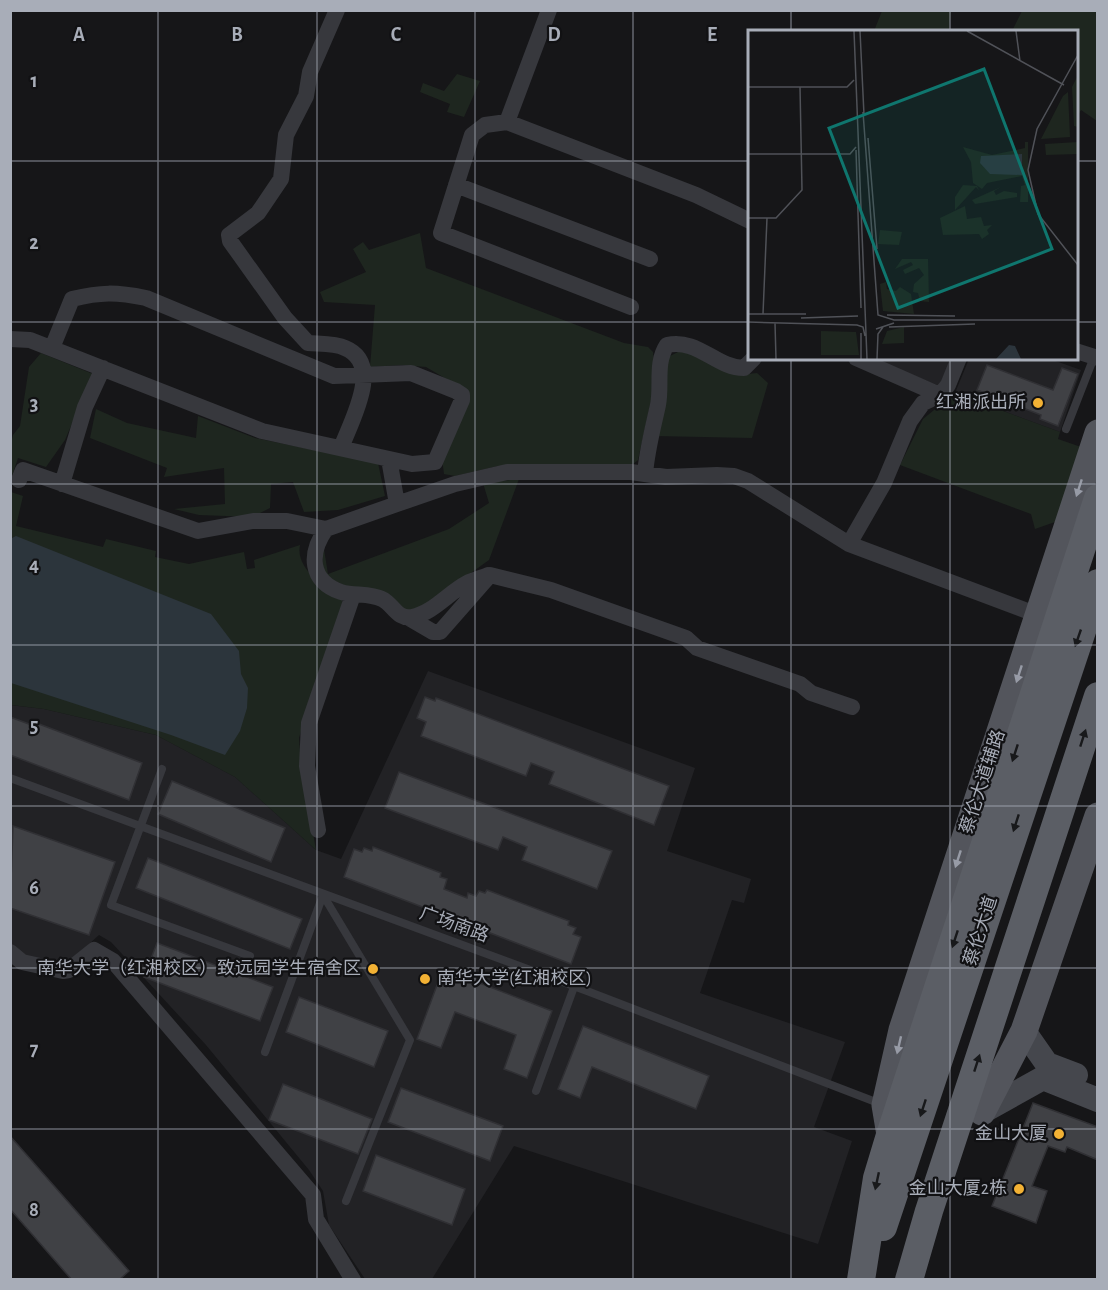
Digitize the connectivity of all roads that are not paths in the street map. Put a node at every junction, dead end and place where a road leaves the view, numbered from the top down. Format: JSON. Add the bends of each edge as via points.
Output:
{"nodes":[{"id":1,"x":337,"y":10,"type":"edge"},
{"id":2,"x":549,"y":10,"type":"edge"},
{"id":3,"x":507,"y":122,"type":"junction"},
{"id":4,"x":456,"y":185,"type":"junction"},
{"id":5,"x":748,"y":220,"type":"edge"},
{"id":6,"x":651,"y":259,"type":"dead end"},
{"id":7,"x":631,"y":307,"type":"dead end"},
{"id":8,"x":10,"y":339,"type":"edge"},
{"id":9,"x":52,"y":348,"type":"junction"},
{"id":10,"x":1078,"y":351,"type":"edge"},
{"id":11,"x":1096,"y":358,"type":"edge"},
{"id":12,"x":752,"y":360,"type":"edge"},
{"id":13,"x":861,"y":360,"type":"edge"},
{"id":14,"x":958,"y":360,"type":"edge"},
{"id":15,"x":103,"y":368,"type":"junction"},
{"id":16,"x":363,"y":374,"type":"junction"},
{"id":17,"x":940,"y":395,"type":"junction"},
{"id":18,"x":1066,"y":429,"type":"dead end"},
{"id":19,"x":1098,"y":433,"type":"edge"},
{"id":20,"x":341,"y":448,"type":"junction"},
{"id":21,"x":389,"y":459,"type":"junction"},
{"id":22,"x":645,"y":474,"type":"junction"},
{"id":23,"x":19,"y":480,"type":"dead end"},
{"id":24,"x":62,"y":484,"type":"junction"},
{"id":25,"x":1098,"y":498,"type":"edge"},
{"id":26,"x":397,"y":504,"type":"junction"},
{"id":27,"x":326,"y":529,"type":"junction"},
{"id":28,"x":849,"y":544,"type":"junction"},
{"id":29,"x":490,"y":574,"type":"junction"},
{"id":30,"x":1098,"y":583,"type":"edge"},
{"id":31,"x":353,"y":595,"type":"junction"},
{"id":32,"x":1038,"y":615,"type":"junction"},
{"id":33,"x":409,"y":618,"type":"junction"},
{"id":34,"x":1098,"y":696,"type":"edge"},
{"id":35,"x":852,"y":707,"type":"dead end"},
{"id":36,"x":1098,"y":759,"type":"edge"},
{"id":37,"x":162,"y":769,"type":"dead end"},
{"id":38,"x":10,"y":778,"type":"edge"},
{"id":39,"x":1098,"y":816,"type":"edge"},
{"id":40,"x":140,"y":827,"type":"junction"},
{"id":41,"x":318,"y":830,"type":"dead end"},
{"id":42,"x":323,"y":896,"type":"junction"},
{"id":43,"x":10,"y":952,"type":"edge"},
{"id":44,"x":250,"y":956,"type":"dead end"},
{"id":45,"x":574,"y":987,"type":"junction"},
{"id":46,"x":1024,"y":1031,"type":"junction"},
{"id":47,"x":265,"y":1052,"type":"dead end"},
{"id":48,"x":1098,"y":1083,"type":"edge"},
{"id":49,"x":536,"y":1091,"type":"dead end"},
{"id":50,"x":1098,"y":1100,"type":"edge"},
{"id":51,"x":885,"y":1105,"type":"junction"},
{"id":52,"x":982,"y":1112,"type":"junction"},
{"id":53,"x":890,"y":1135,"type":"junction"},
{"id":54,"x":346,"y":1202,"type":"dead end"},
{"id":55,"x":353,"y":1280,"type":"edge"},
{"id":56,"x":861,"y":1280,"type":"edge"},
{"id":57,"x":866,"y":1280,"type":"edge"},
{"id":58,"x":909,"y":1280,"type":"edge"},
{"id":59,"x":924,"y":1280,"type":"edge"}],
"edges":[{"from":1,"to":16,"type":"street","via":[[310,72],[306,96],[286,135],[281,179],[258,213],[229,235],[285,318],[308,343],[344,347],[356,354],[363,364]]},
{"from":2,"to":3,"type":"street"},
{"from":3,"to":4,"type":"street","via":[[485,125],[472,135]]},
{"from":3,"to":5,"type":"street","via":[[696,195]]},
{"from":4,"to":6,"type":"street"},
{"from":4,"to":7,"type":"street","via":[[441,233]]},
{"from":8,"to":9,"type":"street","via":[[30,340]]},
{"from":9,"to":15,"type":"street"},
{"from":9,"to":16,"type":"street","via":[[72,299],[118,292],[146,298],[334,376]]},
{"from":10,"to":11,"type":"street"},
{"from":11,"to":18,"type":"lane"},
{"from":12,"to":22,"type":"street","via":[[744,368],[734,368],[691,345],[667,345],[647,443]]},
{"from":13,"to":17,"type":"street"},
{"from":14,"to":17,"type":"street"},
{"from":15,"to":20,"type":"street","via":[[262,431]]},
{"from":15,"to":24,"type":"street","via":[[85,407]]},
{"from":16,"to":20,"type":"street","via":[[363,385]]},
{"from":16,"to":21,"type":"street","via":[[411,373],[462,395],[435,462],[412,464]]},
{"from":17,"to":28,"type":"street","via":[[923,403],[910,421],[884,483]]},
{"from":19,"to":32,"type":"main road","name":"蔡伦大道辅路","one_way":true},
{"from":20,"to":21,"type":"street"},
{"from":21,"to":26,"type":"street"},
{"from":22,"to":26,"type":"street","via":[[507,472],[455,484]]},
{"from":22,"to":28,"type":"street","via":[[735,476]]},
{"from":23,"to":24,"type":"street","via":[[23,470]]},
{"from":24,"to":27,"type":"street","via":[[198,531],[253,521],[287,521]]},
{"from":25,"to":53,"type":"highway","one_way":true},
{"from":26,"to":27,"type":"street"},
{"from":27,"to":31,"type":"street","via":[[318,539],[314,568],[322,580],[339,592]]},
{"from":28,"to":32,"type":"street"},
{"from":29,"to":33,"type":"street","via":[[466,583],[422,614]]},
{"from":29,"to":33,"type":"street","via":[[440,632]]},
{"from":29,"to":35,"type":"street","via":[[551,590],[686,638],[697,648]]},
{"from":30,"to":57,"type":"highway","name":"蔡伦大道","one_way":true},
{"from":31,"to":33,"type":"street","via":[[382,599]]},
{"from":31,"to":41,"type":"street","via":[[309,723],[307,766]]},
{"from":32,"to":51,"type":"main road","name":"蔡伦大道辅路","one_way":true,"via":[[902,1030]]},
{"from":58,"to":34,"type":"highway","name":"蔡伦大道","one_way":true,"via":[[928,1211]]},
{"from":36,"to":52,"type":"highway"},
{"from":37,"to":40,"type":"lane"},
{"from":38,"to":40,"type":"lane","name":"广场南路"},
{"from":39,"to":46,"type":"main road"},
{"from":40,"to":42,"type":"lane","name":"广场南路"},
{"from":40,"to":44,"type":"lane","via":[[111,905]]},
{"from":42,"to":45,"type":"lane","name":"广场南路"},
{"from":42,"to":47,"type":"lane"},
{"from":42,"to":54,"type":"lane","via":[[410,1040]]},
{"from":43,"to":55,"type":"street","via":[[22,962],[63,971],[94,950],[113,961],[313,1195],[316,1219]]},
{"from":45,"to":49,"type":"lane"},
{"from":45,"to":51,"type":"lane","name":"广场南路"},
{"from":46,"to":48,"type":"main road","via":[[1047,1064]]},
{"from":46,"to":52,"type":"main road"},
{"from":50,"to":52,"type":"main road","via":[[1043,1078]]},
{"from":51,"to":53,"type":"main road","name":"蔡伦大道辅路"},
{"from":52,"to":59,"type":"highway"},
{"from":53,"to":56,"type":"highway","one_way":true,"via":[[877,1178]]}]}
